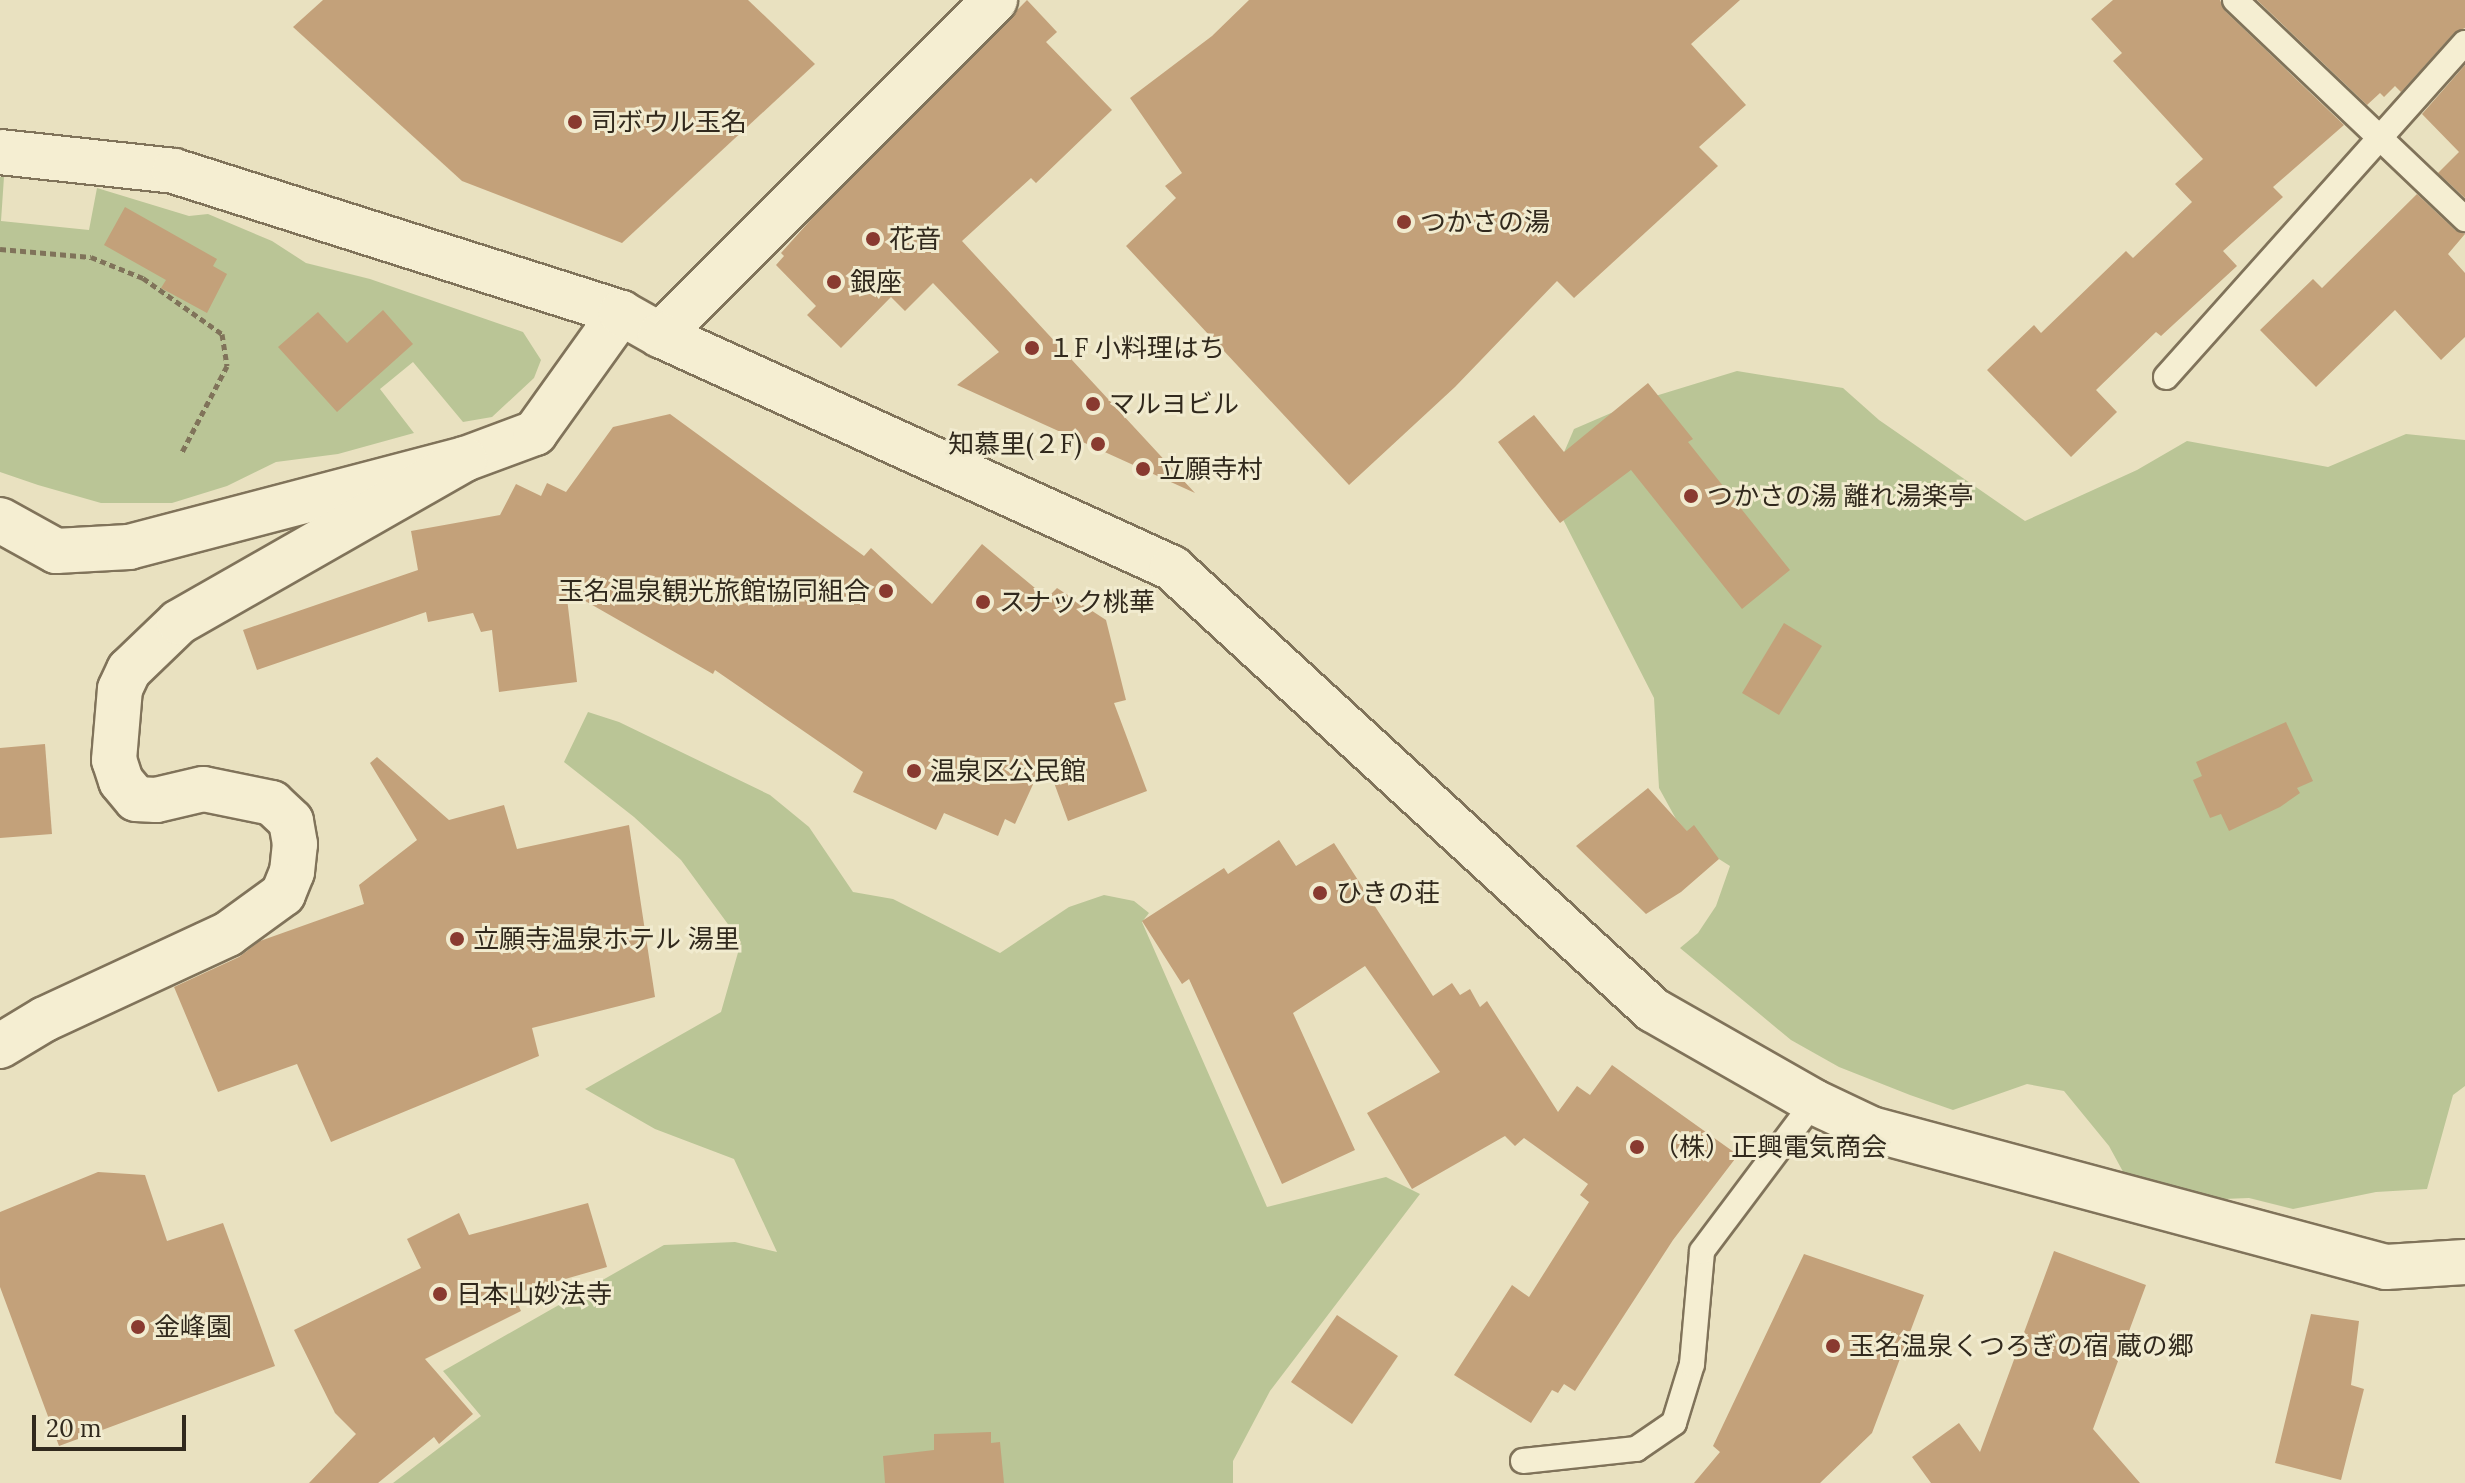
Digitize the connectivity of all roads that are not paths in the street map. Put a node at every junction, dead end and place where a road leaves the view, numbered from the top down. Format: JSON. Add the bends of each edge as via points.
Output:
{"nodes":[{"id":1,"x":995,"y":0,"type":"edge"},
{"id":2,"x":2235,"y":0,"type":"edge"},
{"id":3,"x":2465,"y":43,"type":"edge"},
{"id":4,"x":2380,"y":135,"type":"junction"},
{"id":5,"x":0,"y":152,"type":"edge"},
{"id":6,"x":2465,"y":219,"type":"edge"},
{"id":7,"x":621,"y":313,"type":"junction"},
{"id":8,"x":660,"y":335,"type":"junction"},
{"id":9,"x":2166,"y":377,"type":"dead end"},
{"id":10,"x":465,"y":459,"type":"junction"},
{"id":11,"x":0,"y":520,"type":"edge"},
{"id":12,"x":0,"y":1046,"type":"edge"},
{"id":13,"x":1814,"y":1102,"type":"junction"},
{"id":14,"x":2465,"y":1262,"type":"edge"},
{"id":15,"x":1523,"y":1461,"type":"dead end"}],
"edges":[{"from":1,"to":8,"type":"street"},
{"from":2,"to":4,"type":"lane"},
{"from":3,"to":4,"type":"lane"},
{"from":4,"to":6,"type":"lane"},
{"from":4,"to":9,"type":"lane"},
{"from":5,"to":7,"type":"street","via":[[174,171]]},
{"from":7,"to":8,"type":"street"},
{"from":7,"to":10,"type":"street","via":[[535,433]]},
{"from":8,"to":13,"type":"street","via":[[1172,568],[1653,1010]]},
{"from":10,"to":11,"type":"street","via":[[129,547],[56,551]]},
{"from":10,"to":12,"type":"street","via":[[179,622],[129,670],[120,689],[114,760],[121,781],[136,799],[203,789],[272,803],[291,821],[292,872],[283,894],[228,934],[45,1019]]},
{"from":13,"to":14,"type":"street","via":[[1871,1129],[2386,1267]]},
{"from":13,"to":15,"type":"lane","via":[[1702,1251],[1692,1364],[1674,1423],[1636,1449]]}]}
